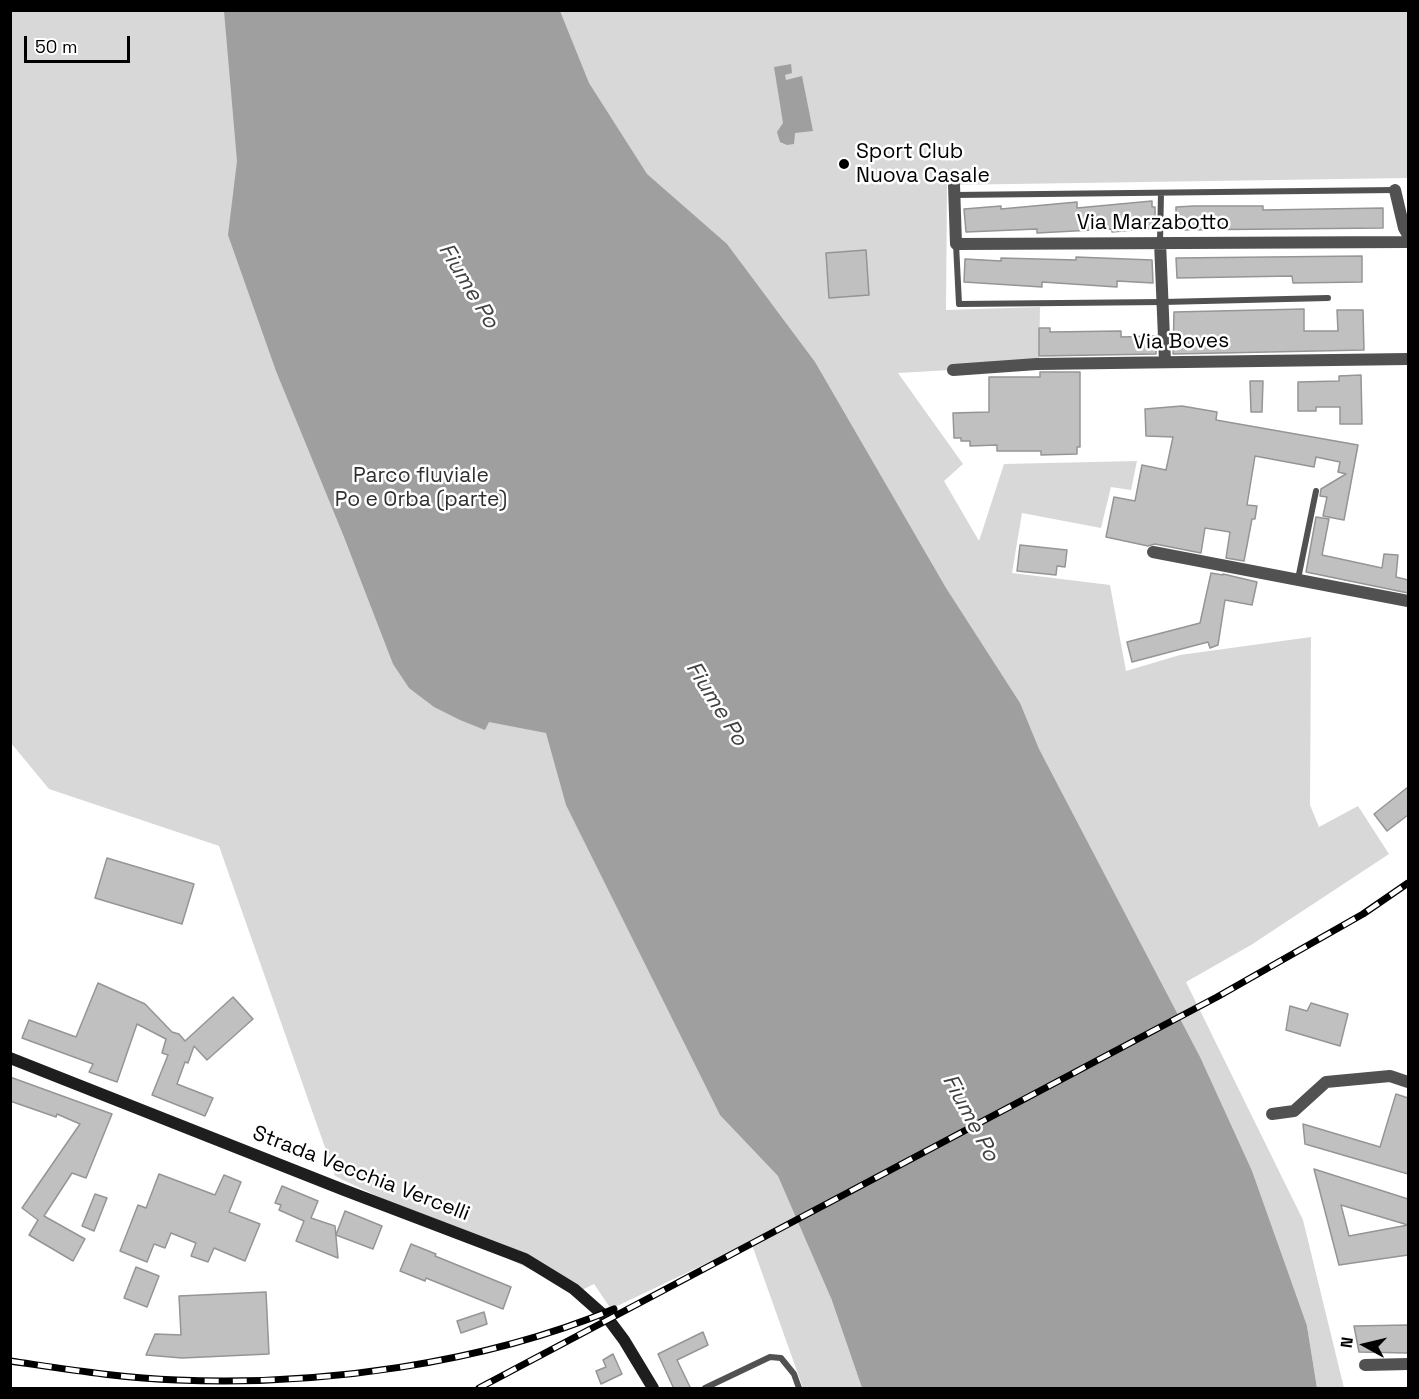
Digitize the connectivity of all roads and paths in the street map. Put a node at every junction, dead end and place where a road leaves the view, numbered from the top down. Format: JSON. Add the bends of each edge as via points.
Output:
{"nodes":[{"id":1,"x":954,"y":190,"type":"joint"},
{"id":2,"x":1395,"y":190,"type":"joint"},
{"id":3,"x":1161,"y":193,"type":"junction"},
{"id":4,"x":1408,"y":235,"type":"edge"},
{"id":5,"x":1160,"y":242,"type":"junction"},
{"id":6,"x":1408,"y":242,"type":"edge"},
{"id":7,"x":956,"y":244,"type":"junction"},
{"id":8,"x":1328,"y":298,"type":"dead end"},
{"id":9,"x":1163,"y":302,"type":"junction"},
{"id":10,"x":1408,"y":358,"type":"edge"},
{"id":11,"x":1165,"y":362,"type":"junction"},
{"id":12,"x":953,"y":370,"type":"dead end"},
{"id":13,"x":1316,"y":491,"type":"dead end"},
{"id":14,"x":1153,"y":552,"type":"dead end"},
{"id":15,"x":1298,"y":580,"type":"junction"},
{"id":16,"x":1408,"y":602,"type":"edge"},
{"id":17,"x":10,"y":1058,"type":"edge"},
{"id":18,"x":1408,"y":1082,"type":"edge"},
{"id":19,"x":1272,"y":1114,"type":"dead end"},
{"id":20,"x":1408,"y":1364,"type":"edge"},
{"id":21,"x":1365,"y":1365,"type":"dead end"},
{"id":22,"x":653,"y":1389,"type":"edge"},
{"id":23,"x":705,"y":1389,"type":"edge"},
{"id":24,"x":798,"y":1389,"type":"edge"}],
"edges":[{"from":1,"to":3,"type":"lane"},
{"from":1,"to":7,"type":"street"},
{"from":2,"to":3,"type":"lane"},
{"from":2,"to":4,"type":"street"},
{"from":3,"to":5,"type":"lane"},
{"from":5,"to":6,"type":"street","name":"Via Marzabotto"},
{"from":5,"to":7,"type":"street","name":"Via Marzabotto"},
{"from":5,"to":9,"type":"street"},
{"from":7,"to":9,"type":"lane","via":[[959,304]]},
{"from":8,"to":9,"type":"lane"},
{"from":9,"to":11,"type":"street"},
{"from":10,"to":11,"type":"street","name":"Via Boves"},
{"from":11,"to":12,"type":"street","name":"Via Boves"},
{"from":13,"to":15,"type":"lane"},
{"from":14,"to":15,"type":"street"},
{"from":15,"to":16,"type":"street"},
{"from":17,"to":22,"type":"street","name":"Strada Vecchia Vercelli","via":[[525,1259],[574,1289],[609,1320]]},
{"from":18,"to":19,"type":"street","via":[[1390,1076],[1326,1082],[1294,1111]]},
{"from":20,"to":21,"type":"street"},
{"from":23,"to":24,"type":"lane","via":[[770,1357],[781,1358],[794,1374]]}]}
